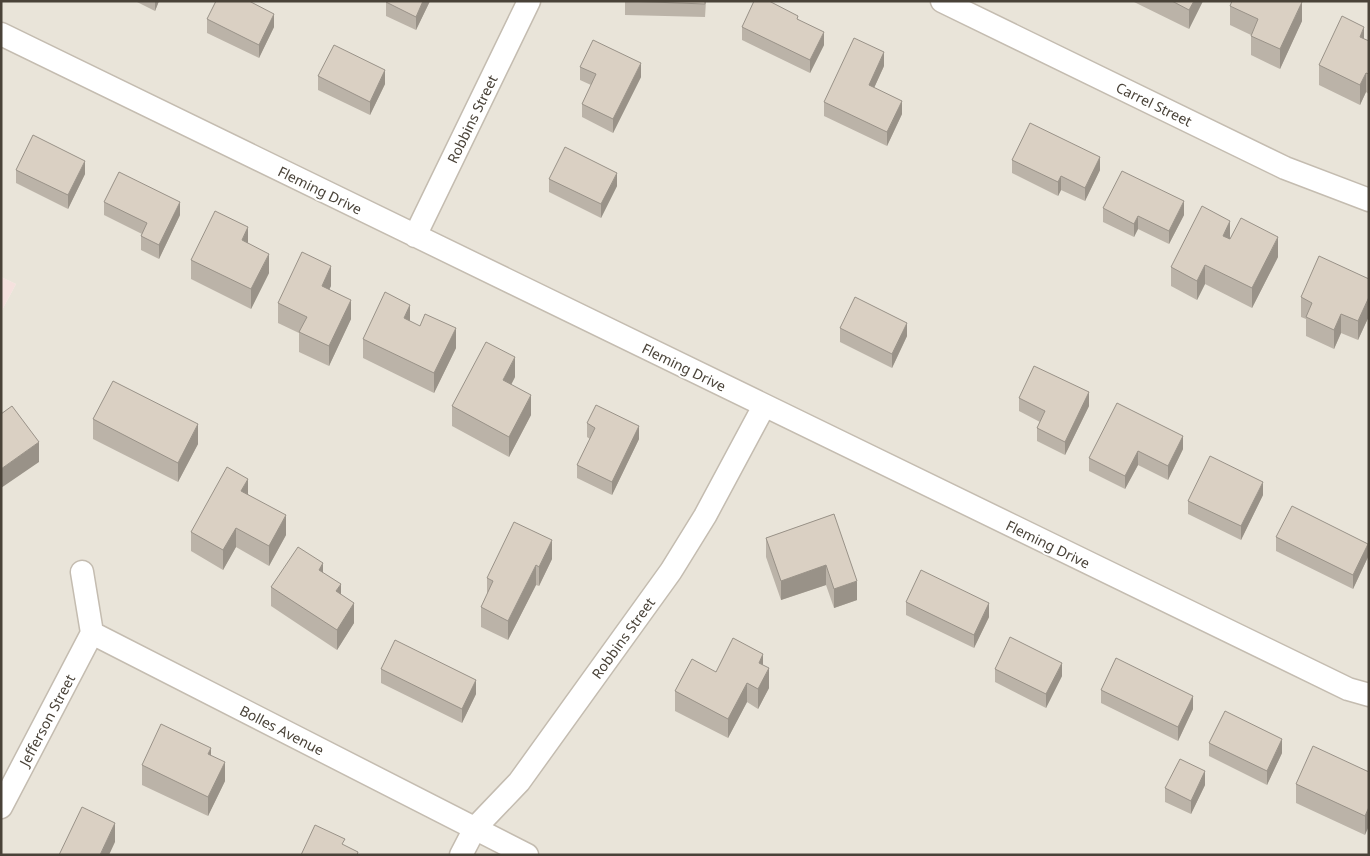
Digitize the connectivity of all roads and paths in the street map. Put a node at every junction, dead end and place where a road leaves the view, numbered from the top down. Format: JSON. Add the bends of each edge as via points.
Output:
{"nodes":[{"id":1,"x":528,"y":1,"type":"edge"},
{"id":2,"x":942,"y":1,"type":"edge"},
{"id":3,"x":1,"y":34,"type":"edge"},
{"id":4,"x":1369,"y":200,"type":"edge"},
{"id":5,"x":416,"y":236,"type":"junction"},
{"id":6,"x":764,"y":406,"type":"junction"},
{"id":7,"x":82,"y":572,"type":"dead end"},
{"id":8,"x":92,"y":633,"type":"junction"},
{"id":9,"x":1369,"y":695,"type":"edge"},
{"id":10,"x":1,"y":807,"type":"edge"},
{"id":11,"x":475,"y":828,"type":"junction"},
{"id":12,"x":461,"y":855,"type":"edge"},
{"id":13,"x":527,"y":855,"type":"edge"}],
"edges":[{"from":1,"to":5,"type":"street","name":"Robbins Street"},
{"from":2,"to":4,"type":"street","name":"Carrel Street","via":[[1285,168]]},
{"from":3,"to":5,"type":"street","name":"Fleming Drive"},
{"from":5,"to":6,"type":"street","name":"Fleming Drive"},
{"from":6,"to":9,"type":"street","name":"Fleming Drive","via":[[1348,689]]},
{"from":6,"to":11,"type":"street","name":"Robbins Street","via":[[705,516],[671,571],[519,782]]},
{"from":7,"to":8,"type":"street"},
{"from":8,"to":10,"type":"street","name":"Jefferson Street"},
{"from":8,"to":11,"type":"street","name":"Bolles Avenue"},
{"from":11,"to":12,"type":"street","name":"Robbins Street"},
{"from":11,"to":13,"type":"street","name":"Bolles Avenue"}]}
